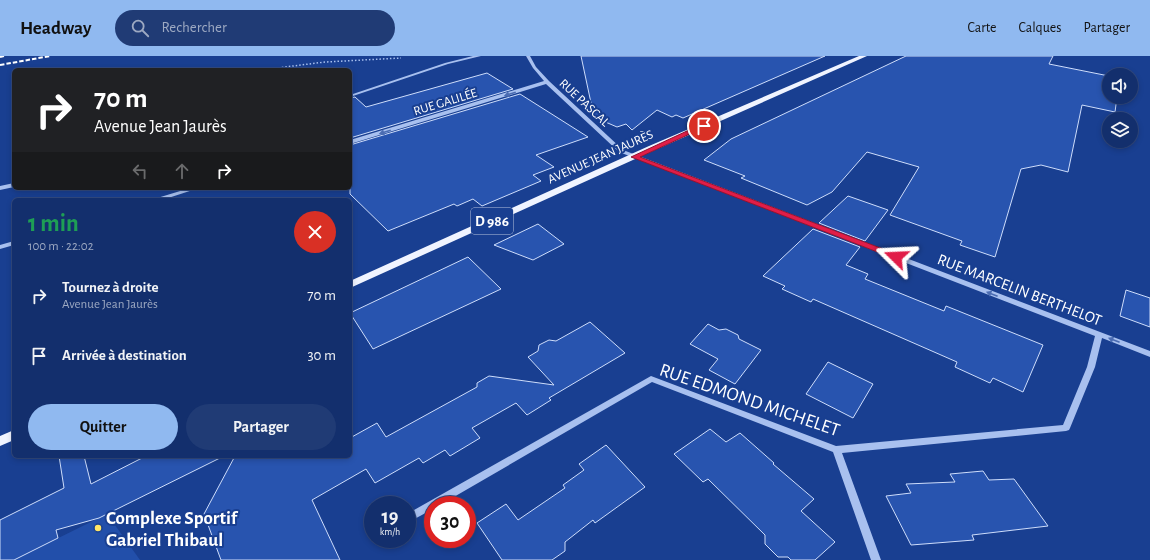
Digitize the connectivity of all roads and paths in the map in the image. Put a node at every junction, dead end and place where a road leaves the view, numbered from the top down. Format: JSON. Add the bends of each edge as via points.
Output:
{"nodes":[{"id":1,"x":479,"y":56,"type":"edge"},
{"id":2,"x":528,"y":56,"type":"edge"},
{"id":3,"x":864,"y":56,"type":"edge"},
{"id":4,"x":404,"y":58,"type":"dead end"},
{"id":5,"x":277,"y":68,"type":"edge"},
{"id":6,"x":547,"y":82,"type":"junction"},
{"id":7,"x":352,"y":95,"type":"edge"},
{"id":8,"x":352,"y":141,"type":"edge"},
{"id":9,"x":634,"y":157,"type":"junction"},
{"id":10,"x":12,"y":185,"type":"edge"},
{"id":11,"x":0,"y":188,"type":"edge"},
{"id":12,"x":189,"y":190,"type":"edge"},
{"id":13,"x":163,"y":198,"type":"edge"},
{"id":14,"x":12,"y":243,"type":"edge"},
{"id":15,"x":0,"y":247,"type":"edge"},
{"id":16,"x":352,"y":283,"type":"edge"},
{"id":17,"x":1099,"y":334,"type":"junction"},
{"id":18,"x":1150,"y":354,"type":"edge"},
{"id":19,"x":12,"y":436,"type":"edge"},
{"id":20,"x":0,"y":441,"type":"edge"},
{"id":21,"x":836,"y":450,"type":"junction"},
{"id":22,"x":416,"y":514,"type":"edge"},
{"id":23,"x":876,"y":560,"type":"edge"}],
"edges":[{"from":1,"to":7,"type":"street","via":[[460,59]]},
{"from":2,"to":6,"type":"street","name":"RUE PASCAL"},
{"from":3,"to":9,"type":"main road","name":"AVENUE JEAN JAURÈS","number":"D 986"},
{"from":4,"to":5,"type":"path","via":[[325,62]]},
{"from":6,"to":8,"type":"street","name":"RUE GALILÉE","one_way":true},
{"from":6,"to":9,"type":"street","name":"RUE PASCAL","via":[[621,151]]},
{"from":9,"to":16,"type":"main road","name":"AVENUE JEAN JAURÈS","number":"D 986"},
{"from":17,"to":9,"type":"street","name":"RUE MARCELIN BERTHELOT","one_way":true},
{"from":10,"to":11,"type":"street"},
{"from":12,"to":13,"type":"street"},
{"from":14,"to":15,"type":"street"},
{"from":18,"to":17,"type":"street","name":"RUE MARCELIN BERTHELOT","one_way":true},
{"from":17,"to":21,"type":"street","name":"RUE EDMOND MICHELET","via":[[1091,367],[1066,428]]},
{"from":19,"to":20,"type":"main road"},
{"from":21,"to":22,"type":"street","name":"RUE EDMOND MICHELET","via":[[651,379]]},
{"from":21,"to":23,"type":"street"}]}
